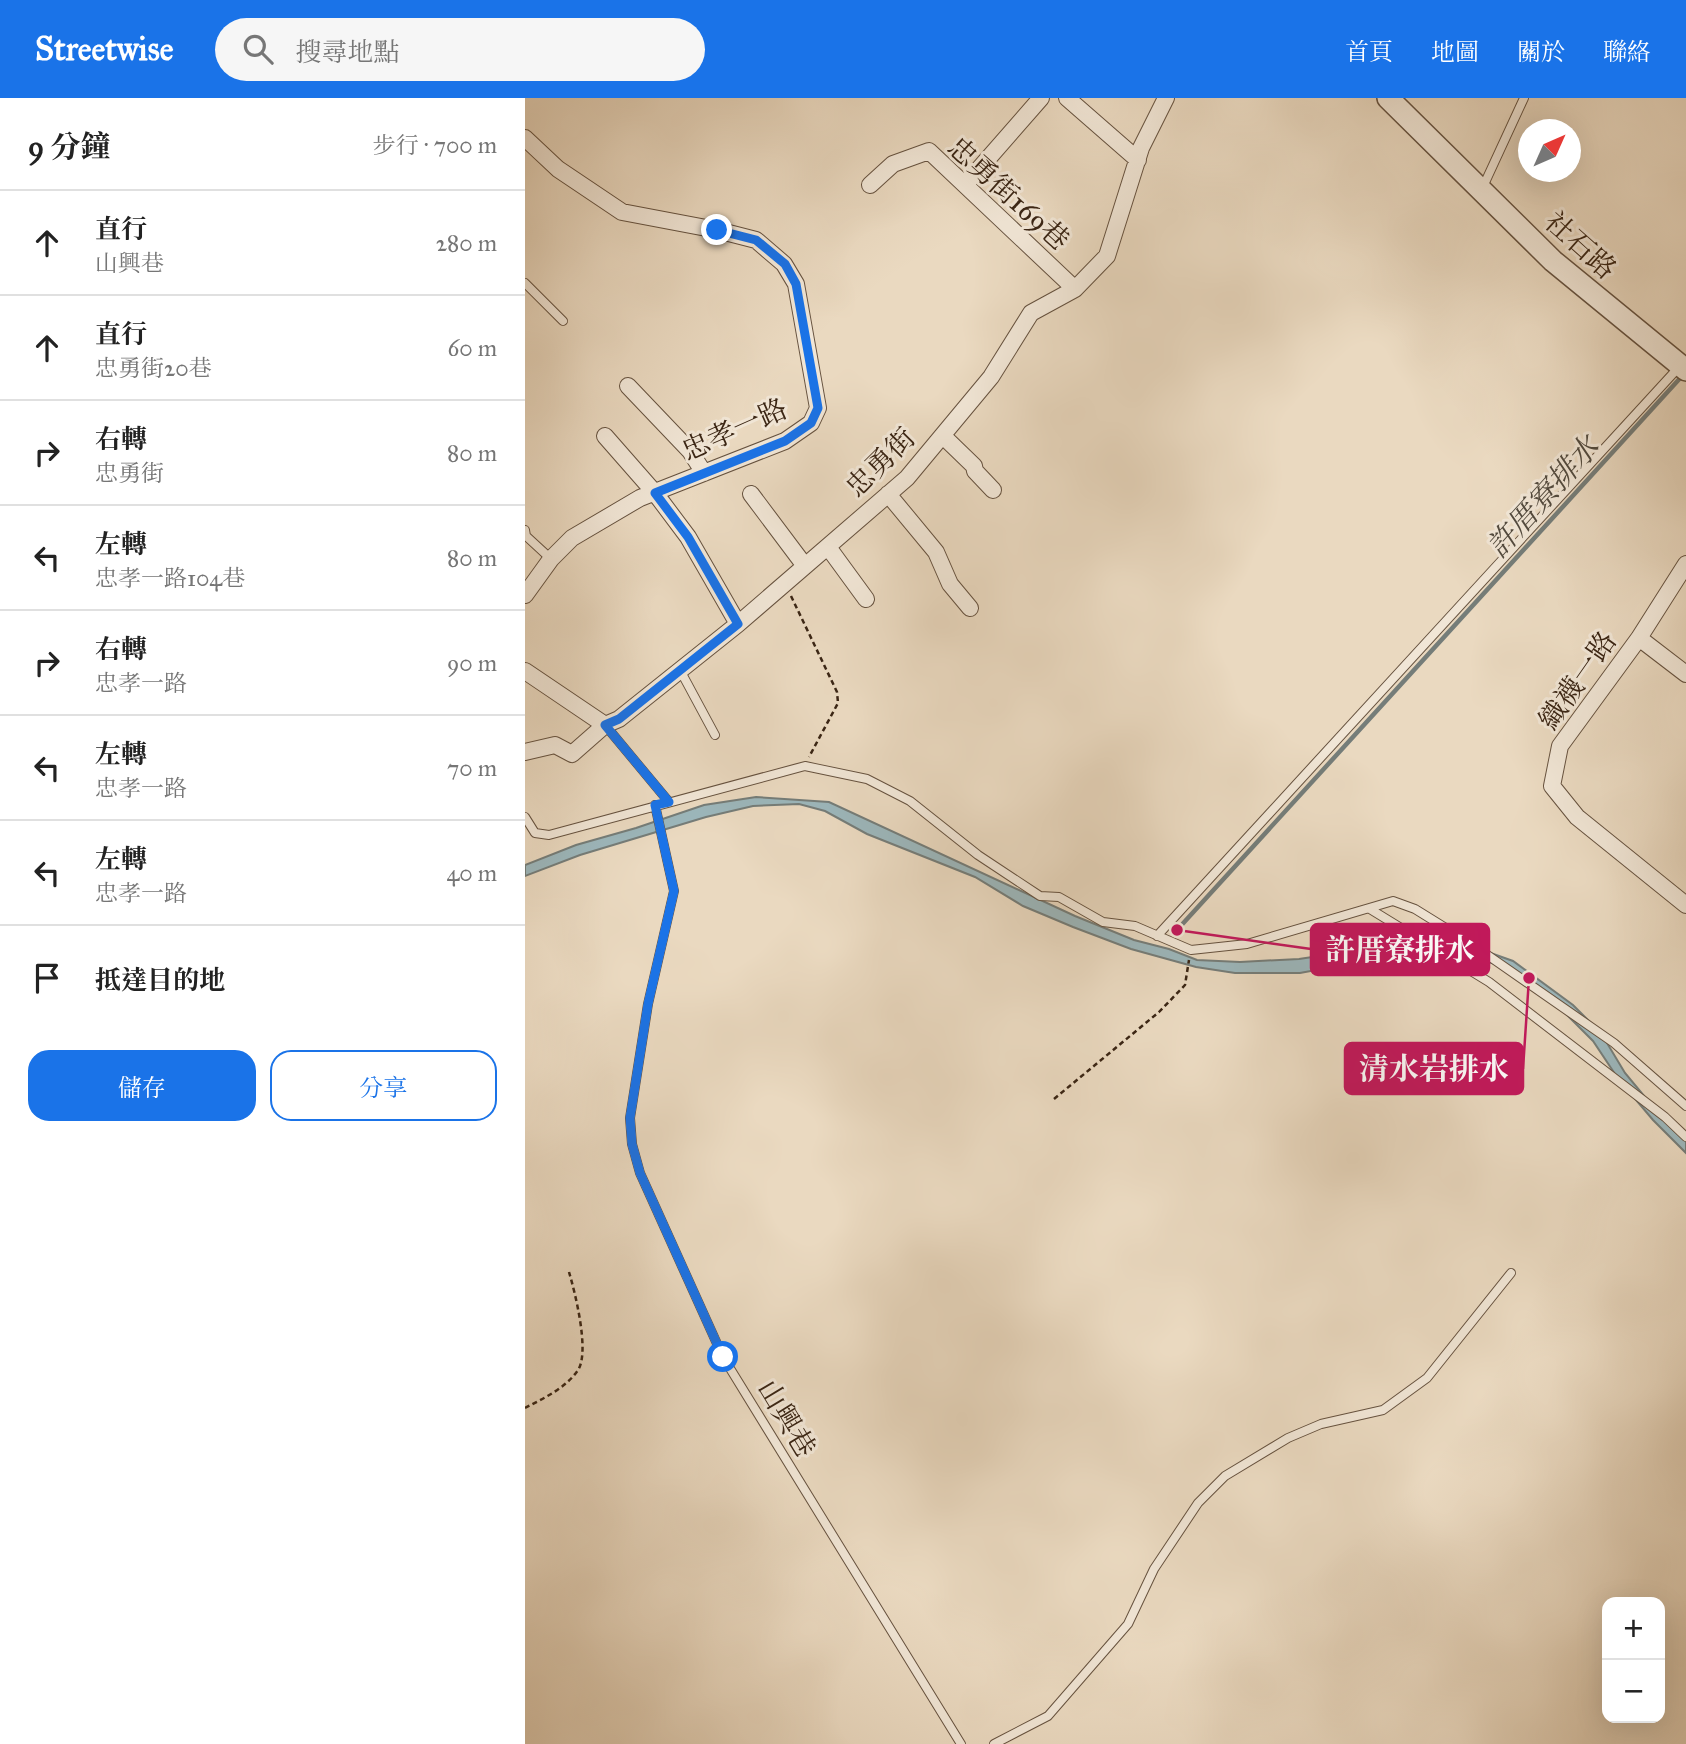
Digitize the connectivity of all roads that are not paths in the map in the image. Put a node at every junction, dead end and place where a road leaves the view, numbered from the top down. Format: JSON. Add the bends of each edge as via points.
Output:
{"nodes":[{"id":1,"x":1041,"y":98,"type":"edge"},
{"id":2,"x":1067,"y":98,"type":"edge"},
{"id":3,"x":1165,"y":98,"type":"edge"},
{"id":4,"x":1388,"y":98,"type":"edge"},
{"id":5,"x":1524,"y":98,"type":"edge"},
{"id":6,"x":529,"y":149,"type":"edge"},
{"id":7,"x":1137,"y":160,"type":"junction"},
{"id":8,"x":870,"y":185,"type":"dead end"},
{"id":9,"x":965,"y":185,"type":"junction"},
{"id":10,"x":1482,"y":189,"type":"junction"},
{"id":11,"x":525,"y":283,"type":"edge"},
{"id":12,"x":1075,"y":289,"type":"junction"},
{"id":13,"x":563,"y":321,"type":"dead end"},
{"id":14,"x":1684,"y":366,"type":"edge"},
{"id":15,"x":628,"y":386,"type":"dead end"},
{"id":16,"x":605,"y":436,"type":"dead end"},
{"id":17,"x":943,"y":436,"type":"junction"},
{"id":18,"x":704,"y":473,"type":"junction"},
{"id":19,"x":993,"y":490,"type":"dead end"},
{"id":20,"x":655,"y":493,"type":"junction"},
{"id":21,"x":751,"y":494,"type":"dead end"},
{"id":22,"x":888,"y":494,"type":"junction"},
{"id":23,"x":525,"y":530,"type":"edge"},
{"id":24,"x":828,"y":547,"type":"junction"},
{"id":25,"x":551,"y":559,"type":"junction"},
{"id":26,"x":1686,"y":564,"type":"edge"},
{"id":27,"x":805,"y":566,"type":"junction"},
{"id":28,"x":525,"y":595,"type":"edge"},
{"id":29,"x":866,"y":600,"type":"dead end"},
{"id":30,"x":970,"y":608,"type":"dead end"},
{"id":31,"x":738,"y":624,"type":"junction"},
{"id":32,"x":1639,"y":638,"type":"junction"},
{"id":33,"x":680,"y":670,"type":"junction"},
{"id":34,"x":525,"y":671,"type":"edge"},
{"id":35,"x":1686,"y":674,"type":"edge"},
{"id":36,"x":605,"y":725,"type":"junction"},
{"id":37,"x":715,"y":735,"type":"dead end"},
{"id":38,"x":525,"y":752,"type":"edge"},
{"id":39,"x":669,"y":802,"type":"junction"},
{"id":40,"x":655,"y":805,"type":"junction"},
{"id":41,"x":525,"y":817,"type":"edge"},
{"id":42,"x":1686,"y":905,"type":"edge"},
{"id":43,"x":1370,"y":909,"type":"junction"},
{"id":44,"x":1157,"y":936,"type":"junction"},
{"id":45,"x":1686,"y":1106,"type":"edge"},
{"id":46,"x":1686,"y":1137,"type":"edge"},
{"id":47,"x":1511,"y":1273,"type":"dead end"},
{"id":48,"x":961,"y":1744,"type":"edge"},
{"id":49,"x":994,"y":1744,"type":"edge"}],
"edges":[{"from":1,"to":9,"type":"street"},
{"from":2,"to":7,"type":"street"},
{"from":3,"to":7,"type":"street","name":"忠勇街"},
{"from":4,"to":10,"type":"street","name":"社石路"},
{"from":5,"to":10,"type":"lane"},
{"from":6,"to":18,"type":"street","name":"忠孝一路","via":[[622,212],[756,240],[785,264],[796,284],[818,408],[811,423],[785,441]]},
{"from":7,"to":12,"type":"street","name":"忠勇街","via":[[1107,256]]},
{"from":8,"to":9,"type":"street","name":"忠勇街169巷","via":[[893,164],[929,151]]},
{"from":9,"to":12,"type":"street","name":"忠勇街169巷"},
{"from":10,"to":14,"type":"street","name":"社石路","via":[[1553,261]]},
{"from":11,"to":13,"type":"lane"},
{"from":12,"to":17,"type":"street","name":"忠勇街","via":[[1031,313],[991,377]]},
{"from":14,"to":44,"type":"lane"},
{"from":15,"to":18,"type":"street","via":[[690,451]]},
{"from":16,"to":20,"type":"street"},
{"from":17,"to":19,"type":"street"},
{"from":17,"to":22,"type":"street","name":"忠勇街"},
{"from":18,"to":20,"type":"street","name":"忠孝一路"},
{"from":20,"to":25,"type":"street","name":"忠孝一路","via":[[572,538]]},
{"from":20,"to":31,"type":"street","via":[[688,537]]},
{"from":21,"to":27,"type":"street"},
{"from":22,"to":24,"type":"street","name":"忠勇街"},
{"from":22,"to":30,"type":"street","via":[[936,552],[950,584]]},
{"from":23,"to":25,"type":"lane"},
{"from":24,"to":27,"type":"street","name":"忠勇街"},
{"from":24,"to":29,"type":"street"},
{"from":25,"to":28,"type":"street","name":"忠孝一路"},
{"from":26,"to":32,"type":"street","name":"織襪一路"},
{"from":27,"to":31,"type":"street","name":"忠勇街"},
{"from":31,"to":33,"type":"street","name":"忠勇街"},
{"from":32,"to":35,"type":"street"},
{"from":32,"to":42,"type":"street","name":"織襪一路","via":[[1560,746],[1552,786],[1577,817]]},
{"from":33,"to":36,"type":"street","name":"忠勇街"},
{"from":33,"to":37,"type":"lane"},
{"from":34,"to":36,"type":"street"},
{"from":36,"to":38,"type":"street","name":"忠勇街","via":[[572,754],[555,745]]},
{"from":36,"to":39,"type":"lane"},
{"from":39,"to":40,"type":"lane"},
{"from":39,"to":44,"type":"lane","via":[[805,766],[867,779],[909,801],[1040,896],[1059,897],[1103,922],[1135,926]]},
{"from":40,"to":41,"type":"lane","via":[[549,835],[535,833]]},
{"from":40,"to":48,"type":"lane","name":"山興巷","via":[[674,891],[648,1004],[630,1118],[640,1173],[723,1357]]},
{"from":43,"to":44,"type":"lane","via":[[1247,944],[1191,950]]},
{"from":43,"to":45,"type":"lane","via":[[1393,901],[1415,909],[1473,945],[1614,1043]]},
{"from":43,"to":46,"type":"lane","via":[[1489,982]]},
{"from":47,"to":49,"type":"lane","via":[[1427,1378],[1383,1410],[1321,1424],[1225,1476],[1198,1503],[1154,1569],[1128,1624],[1048,1716]]}]}
